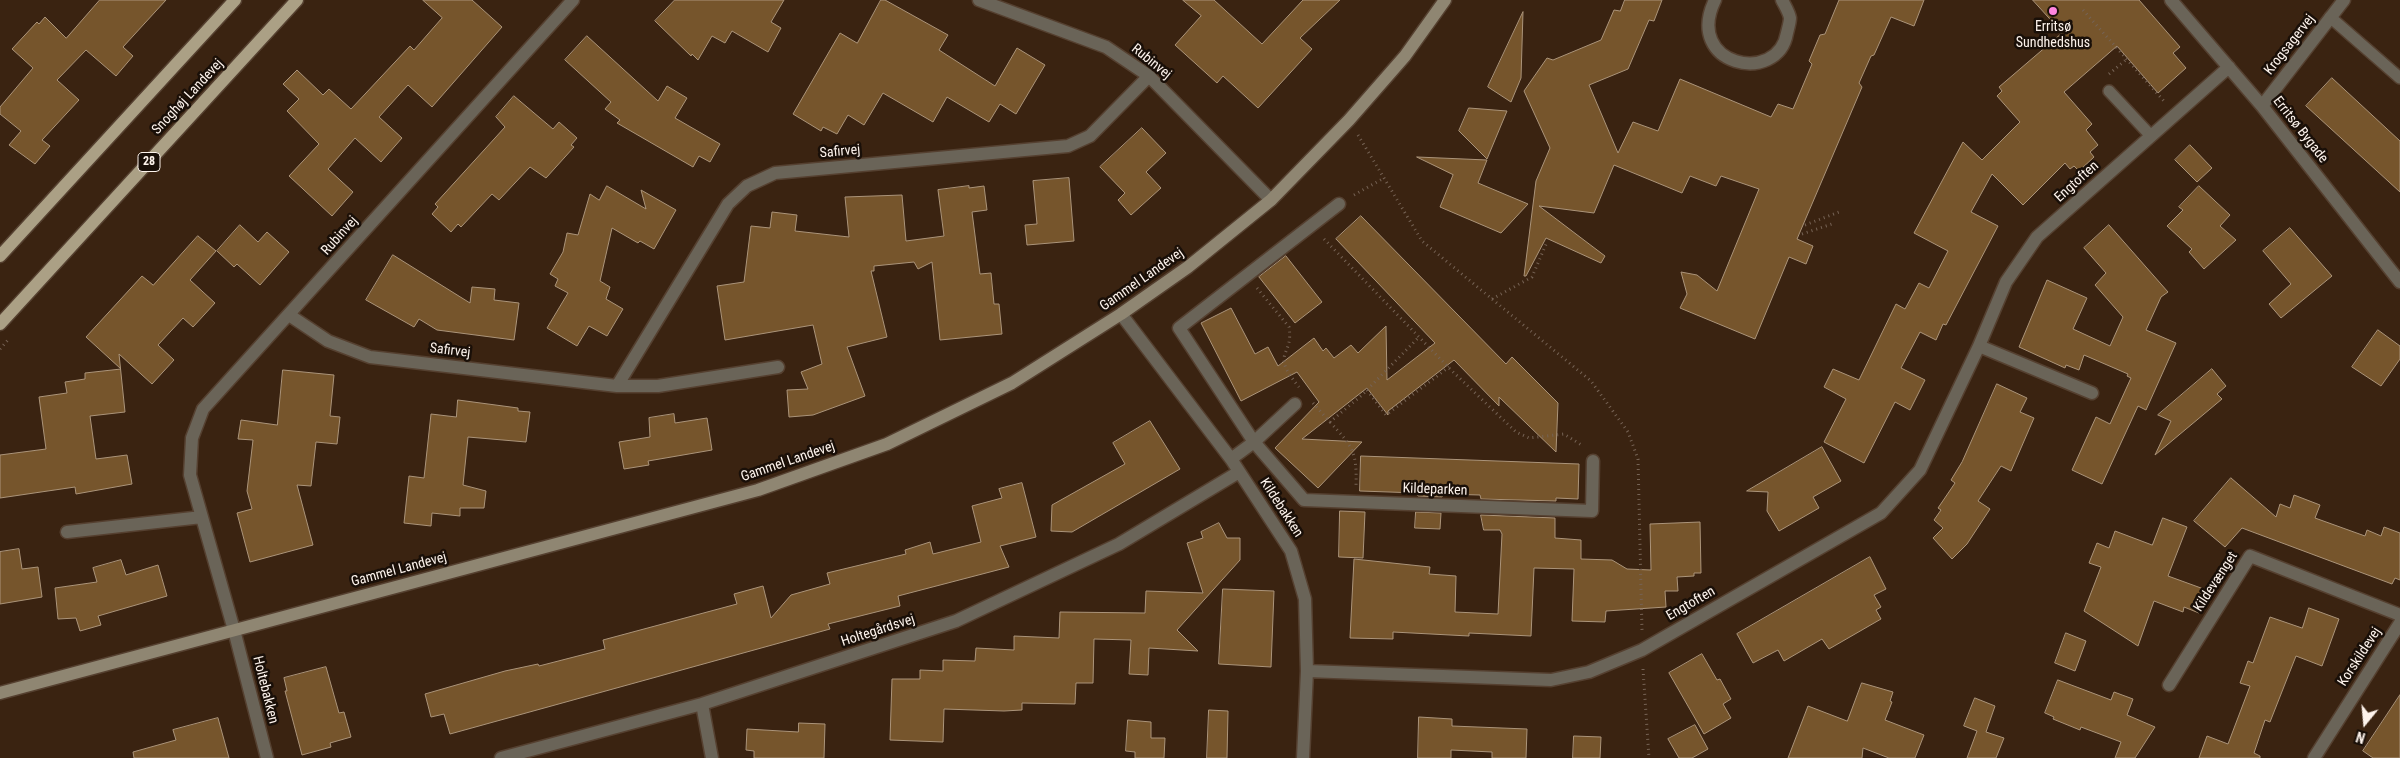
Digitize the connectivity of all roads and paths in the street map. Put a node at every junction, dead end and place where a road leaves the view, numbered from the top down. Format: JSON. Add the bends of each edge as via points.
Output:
{"nodes":[{"id":1,"x":235,"y":0,"type":"edge"},
{"id":2,"x":297,"y":0,"type":"edge"},
{"id":3,"x":573,"y":0,"type":"edge"},
{"id":4,"x":979,"y":0,"type":"edge"},
{"id":5,"x":1445,"y":0,"type":"edge"},
{"id":6,"x":1715,"y":0,"type":"edge"},
{"id":7,"x":1782,"y":0,"type":"edge"},
{"id":8,"x":2171,"y":0,"type":"edge"},
{"id":9,"x":2342,"y":1,"type":"edge"},
{"id":10,"x":2083,"y":10,"type":"dead end"},
{"id":11,"x":2330,"y":17,"type":"junction"},
{"id":12,"x":2229,"y":67,"type":"junction"},
{"id":13,"x":1149,"y":76,"type":"junction"},
{"id":14,"x":2400,"y":78,"type":"edge"},
{"id":15,"x":2110,"y":91,"type":"dead end"},
{"id":16,"x":2262,"y":106,"type":"junction"},
{"id":17,"x":2176,"y":114,"type":"junction"},
{"id":18,"x":1349,"y":120,"type":"junction"},
{"id":19,"x":2151,"y":136,"type":"junction"},
{"id":20,"x":1384,"y":178,"type":"junction"},
{"id":21,"x":1271,"y":200,"type":"junction"},
{"id":22,"x":1339,"y":204,"type":"joint"},
{"id":23,"x":1839,"y":212,"type":"dead end"},
{"id":24,"x":1835,"y":223,"type":"dead end"},
{"id":25,"x":1805,"y":225,"type":"dead end"},
{"id":26,"x":1312,"y":226,"type":"junction"},
{"id":27,"x":1802,"y":234,"type":"dead end"},
{"id":28,"x":1547,"y":242,"type":"dead end"},
{"id":29,"x":0,"y":256,"type":"edge"},
{"id":30,"x":1247,"y":276,"type":"junction"},
{"id":31,"x":2400,"y":282,"type":"edge"},
{"id":32,"x":1492,"y":299,"type":"junction"},
{"id":33,"x":1121,"y":314,"type":"junction"},
{"id":34,"x":289,"y":315,"type":"junction"},
{"id":35,"x":0,"y":324,"type":"edge"},
{"id":36,"x":1419,"y":337,"type":"junction"},
{"id":37,"x":1979,"y":346,"type":"junction"},
{"id":38,"x":778,"y":367,"type":"dead end"},
{"id":39,"x":1448,"y":368,"type":"junction"},
{"id":40,"x":617,"y":386,"type":"junction"},
{"id":41,"x":1367,"y":390,"type":"junction"},
{"id":42,"x":2092,"y":393,"type":"dead end"},
{"id":43,"x":1304,"y":394,"type":"dead end"},
{"id":44,"x":1311,"y":402,"type":"dead end"},
{"id":45,"x":1295,"y":404,"type":"dead end"},
{"id":46,"x":1330,"y":422,"type":"junction"},
{"id":47,"x":1254,"y":442,"type":"junction"},
{"id":48,"x":1231,"y":459,"type":"junction"},
{"id":49,"x":1593,"y":461,"type":"joint"},
{"id":50,"x":1239,"y":472,"type":"junction"},
{"id":51,"x":1356,"y":501,"type":"junction"},
{"id":52,"x":202,"y":517,"type":"junction"},
{"id":53,"x":67,"y":532,"type":"dead end"},
{"id":54,"x":2400,"y":615,"type":"edge"},
{"id":55,"x":2400,"y":623,"type":"edge"},
{"id":56,"x":234,"y":630,"type":"junction"},
{"id":57,"x":1642,"y":650,"type":"junction"},
{"id":58,"x":1307,"y":671,"type":"junction"},
{"id":59,"x":2169,"y":685,"type":"dead end"},
{"id":60,"x":0,"y":694,"type":"edge"},
{"id":61,"x":702,"y":704,"type":"junction"},
{"id":62,"x":267,"y":758,"type":"edge"},
{"id":63,"x":501,"y":758,"type":"edge"},
{"id":64,"x":712,"y":758,"type":"edge"},
{"id":65,"x":1303,"y":758,"type":"edge"},
{"id":66,"x":1649,"y":758,"type":"edge"},
{"id":67,"x":2314,"y":758,"type":"edge"}],
"edges":[{"from":1,"to":29,"type":"main road"},
{"from":2,"to":35,"type":"main road","name":"Snoghøj Landevej","number":"28"},
{"from":3,"to":34,"type":"street","name":"Rubinvej"},
{"from":4,"to":13,"type":"street","name":"Rubinvej","via":[[1106,47]]},
{"from":5,"to":18,"type":"street","name":"Gammel Landevej","via":[[1405,56]]},
{"from":6,"to":7,"type":"street","via":[[1707,16],[1710,39],[1725,57],[1747,64],[1770,59],[1786,42],[1790,19]]},
{"from":8,"to":12,"type":"street","name":"Erritsø Bygade"},
{"from":9,"to":11,"type":"street","name":"Krogsagervej"},
{"from":10,"to":17,"type":"path"},
{"from":11,"to":14,"type":"lane"},
{"from":11,"to":16,"type":"street","name":"Krogsagervej"},
{"from":12,"to":16,"type":"street","name":"Erritsø Bygade"},
{"from":12,"to":17,"type":"street","name":"Engtoften"},
{"from":13,"to":21,"type":"street","name":"Rubinvej"},
{"from":13,"to":40,"type":"street","name":"Safirvej","via":[[1090,136],[1068,146],[775,173],[747,186],[728,204]]},
{"from":15,"to":19,"type":"lane"},
{"from":16,"to":31,"type":"street","name":"Erritsø Bygade"},
{"from":17,"to":19,"type":"street","name":"Engtoften"},
{"from":18,"to":20,"type":"path"},
{"from":18,"to":21,"type":"street","name":"Gammel Landevej"},
{"from":19,"to":37,"type":"street","name":"Engtoften","via":[[2037,237],[2006,282]]},
{"from":20,"to":22,"type":"path"},
{"from":20,"to":32,"type":"path","via":[[1422,241]]},
{"from":21,"to":33,"type":"street","name":"Gammel Landevej","via":[[1188,267]]},
{"from":22,"to":26,"type":"street","name":"Kildeparken"},
{"from":23,"to":25,"type":"path"},
{"from":24,"to":27,"type":"path"},
{"from":26,"to":30,"type":"street","name":"Kildeparken"},
{"from":26,"to":36,"type":"path"},
{"from":28,"to":32,"type":"path","via":[[1532,277]]},
{"from":30,"to":43,"type":"path","via":[[1289,327],[1283,362]]},
{"from":30,"to":47,"type":"street","name":"Kildeparken","via":[[1179,328]]},
{"from":32,"to":57,"type":"path","via":[[1591,381],[1628,432],[1638,459]]},
{"from":33,"to":48,"type":"street","name":"Kildebakken"},
{"from":33,"to":56,"type":"street","name":"Gammel Landevej","via":[[1012,383],[887,444],[758,490]]},
{"from":34,"to":40,"type":"street","name":"Safirvej","via":[[328,341],[370,357]]},
{"from":34,"to":52,"type":"street","name":"Rubinvej","via":[[203,409],[192,438],[190,475]]},
{"from":36,"to":39,"type":"path"},
{"from":36,"to":41,"type":"path"},
{"from":37,"to":42,"type":"street"},
{"from":37,"to":57,"type":"street","name":"Engtoften","via":[[1920,470],[1881,513]]},
{"from":38,"to":40,"type":"street","name":"Safirvej","via":[[658,386]]},
{"from":39,"to":41,"type":"path","via":[[1386,415]]},
{"from":39,"to":49,"type":"path","via":[[1516,432],[1529,438],[1564,434],[1584,447]]},
{"from":41,"to":46,"type":"path"},
{"from":44,"to":46,"type":"path"},
{"from":45,"to":47,"type":"street"},
{"from":46,"to":51,"type":"path","via":[[1345,438],[1357,461]]},
{"from":47,"to":48,"type":"street"},
{"from":47,"to":51,"type":"street","name":"Kildeparken","via":[[1304,500]]},
{"from":48,"to":50,"type":"street","name":"Kildebakken"},
{"from":49,"to":51,"type":"street","name":"Kildeparken","via":[[1592,511]]},
{"from":50,"to":58,"type":"street","name":"Kildebakken","via":[[1291,551],[1305,599]]},
{"from":50,"to":61,"type":"street","name":"Holtegårdsvej","via":[[1119,544],[956,621]]},
{"from":52,"to":53,"type":"street"},
{"from":52,"to":56,"type":"street","name":"Rubinvej"},
{"from":54,"to":59,"type":"street","name":"Kildevænget","via":[[2250,556]]},
{"from":55,"to":67,"type":"street","name":"Korskildevej"},
{"from":56,"to":60,"type":"street","name":"Gammel Landevej"},
{"from":56,"to":62,"type":"street","name":"Holtebakken"},
{"from":57,"to":58,"type":"street","name":"Engtoften","via":[[1589,672],[1551,680]]},
{"from":57,"to":66,"type":"path"},
{"from":58,"to":65,"type":"street","name":"Kildebakken"},
{"from":61,"to":63,"type":"street","name":"Holtegårdsvej"},
{"from":61,"to":64,"type":"street"}]}
